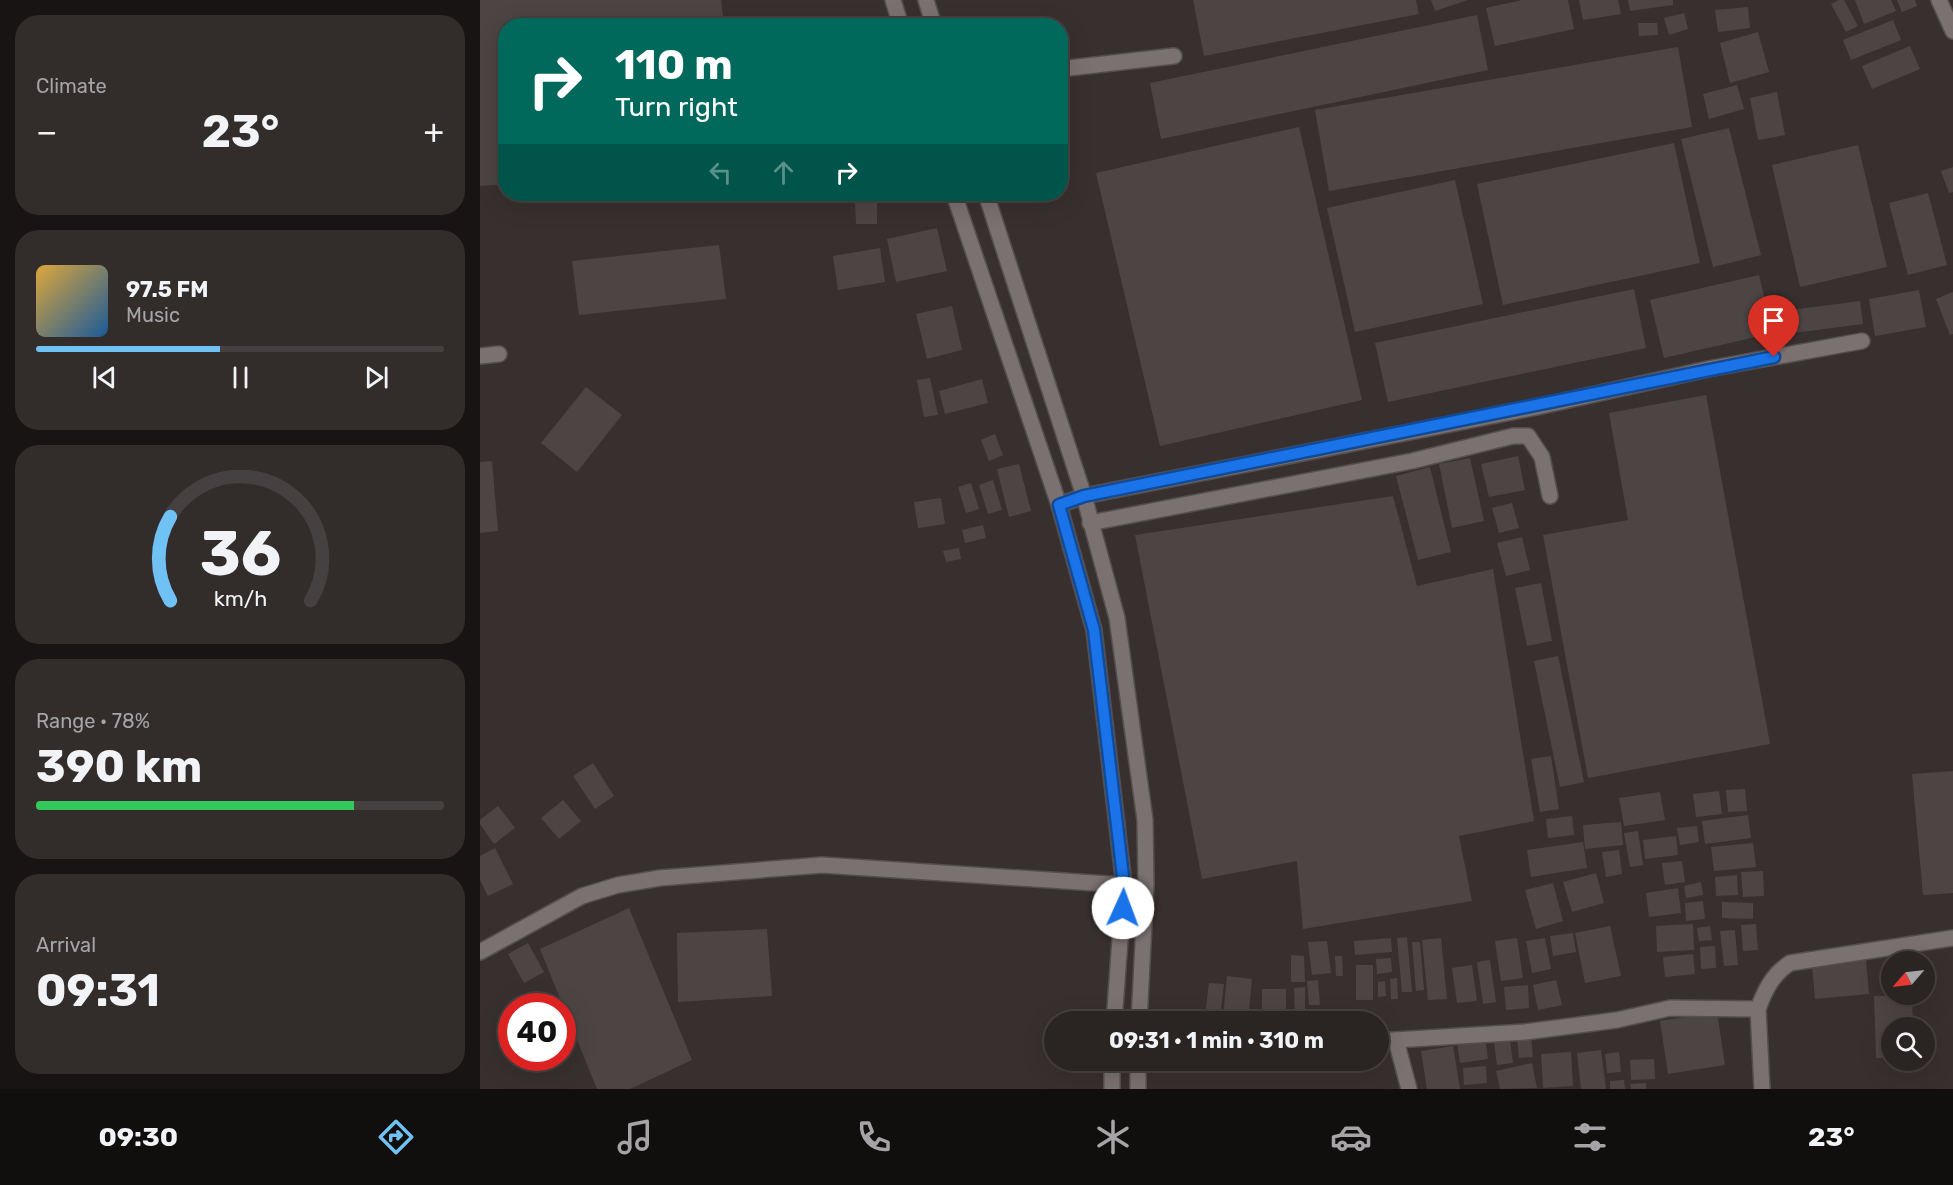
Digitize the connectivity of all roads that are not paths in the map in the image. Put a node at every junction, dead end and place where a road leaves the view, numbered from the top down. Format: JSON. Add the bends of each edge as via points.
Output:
{"nodes":[{"id":1,"x":893,"y":0,"type":"edge"},
{"id":2,"x":926,"y":0,"type":"edge"},
{"id":3,"x":1939,"y":0,"type":"edge"},
{"id":4,"x":899,"y":18,"type":"edge"},
{"id":5,"x":932,"y":18,"type":"edge"},
{"id":6,"x":1953,"y":31,"type":"edge"},
{"id":7,"x":1174,"y":56,"type":"dead end"},
{"id":8,"x":1068,"y":68,"type":"edge"},
{"id":9,"x":956,"y":201,"type":"edge"},
{"id":10,"x":989,"y":201,"type":"edge"},
{"id":11,"x":1862,"y":341,"type":"dead end"},
{"id":12,"x":499,"y":354,"type":"dead end"},
{"id":13,"x":480,"y":356,"type":"edge"},
{"id":14,"x":1084,"y":496,"type":"junction"},
{"id":15,"x":1550,"y":496,"type":"dead end"},
{"id":16,"x":1059,"y":505,"type":"junction"},
{"id":17,"x":1090,"y":523,"type":"junction"},
{"id":18,"x":1124,"y":885,"type":"junction"},
{"id":19,"x":1953,"y":938,"type":"edge"},
{"id":20,"x":480,"y":952,"type":"edge"},
{"id":21,"x":1758,"y":1009,"type":"junction"},
{"id":22,"x":1115,"y":1011,"type":"edge"},
{"id":23,"x":1140,"y":1011,"type":"edge"},
{"id":24,"x":1389,"y":1040,"type":"edge"},
{"id":25,"x":1396,"y":1040,"type":"junction"},
{"id":26,"x":1112,"y":1071,"type":"edge"},
{"id":27,"x":1138,"y":1071,"type":"edge"},
{"id":28,"x":1112,"y":1089,"type":"edge"},
{"id":29,"x":1138,"y":1089,"type":"edge"},
{"id":30,"x":1409,"y":1089,"type":"edge"},
{"id":31,"x":1762,"y":1089,"type":"edge"}],
"edges":[{"from":1,"to":4,"type":"street"},
{"from":2,"to":5,"type":"street"},
{"from":3,"to":6,"type":"street"},
{"from":7,"to":8,"type":"street"},
{"from":9,"to":16,"type":"street"},
{"from":10,"to":14,"type":"street"},
{"from":11,"to":14,"type":"street"},
{"from":12,"to":13,"type":"street"},
{"from":14,"to":16,"type":"street"},
{"from":14,"to":17,"type":"street"},
{"from":15,"to":17,"type":"street","via":[[1542,457],[1528,436],[1514,436],[1412,461]]},
{"from":16,"to":18,"type":"street","via":[[1094,630]]},
{"from":17,"to":23,"type":"street","via":[[1117,618],[1145,820]]},
{"from":18,"to":20,"type":"street","via":[[822,865],[660,878],[582,896]]},
{"from":18,"to":22,"type":"street"},
{"from":19,"to":21,"type":"street","via":[[1790,963],[1778,971],[1766,988]]},
{"from":21,"to":25,"type":"street","via":[[1670,1008],[1617,1020],[1525,1032]]},
{"from":21,"to":31,"type":"street"},
{"from":24,"to":25,"type":"street"},
{"from":25,"to":30,"type":"street"},
{"from":26,"to":28,"type":"street"},
{"from":27,"to":29,"type":"street"}]}
